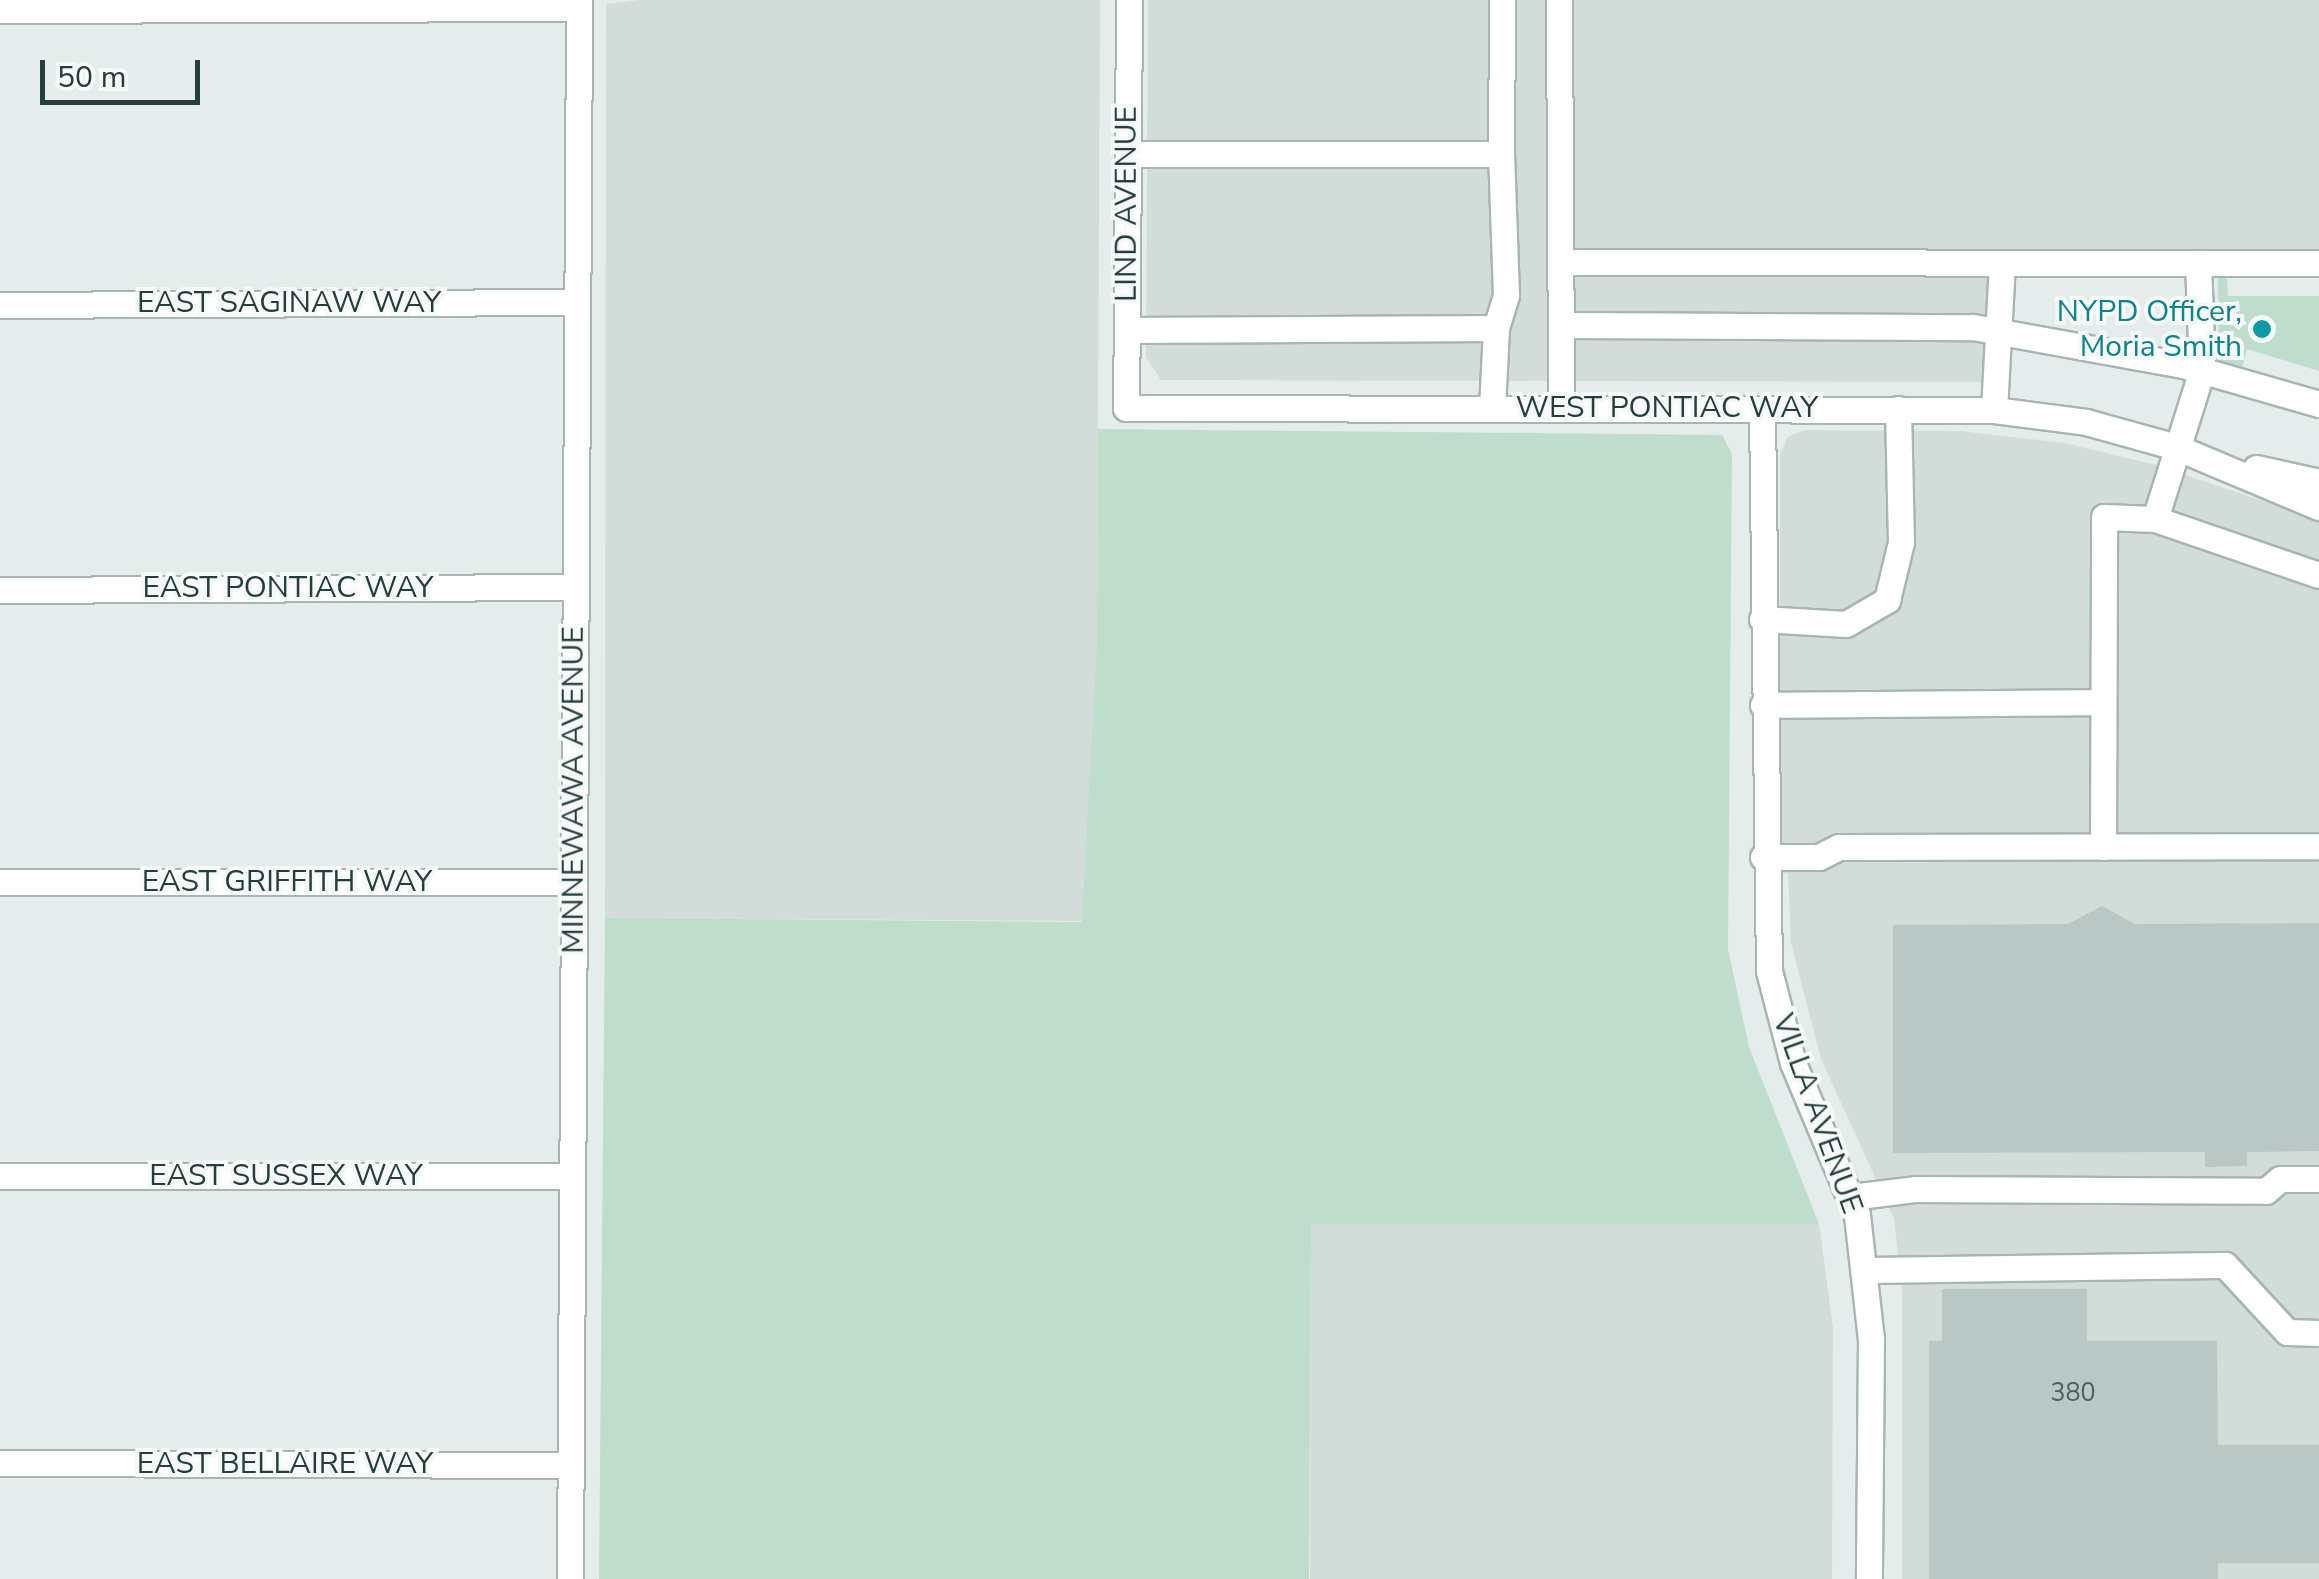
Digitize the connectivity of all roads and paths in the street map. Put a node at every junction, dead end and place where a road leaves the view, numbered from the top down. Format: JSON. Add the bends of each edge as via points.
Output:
{"nodes":[{"id":1,"x":1128,"y":0,"type":"edge"},
{"id":2,"x":1502,"y":0,"type":"edge"},
{"id":3,"x":1559,"y":0,"type":"edge"},
{"id":4,"x":579,"y":4,"type":"edge"},
{"id":5,"x":0,"y":10,"type":"edge"},
{"id":6,"x":1128,"y":154,"type":"junction"},
{"id":7,"x":1502,"y":154,"type":"junction"},
{"id":8,"x":1560,"y":262,"type":"junction"},
{"id":9,"x":2002,"y":263,"type":"junction"},
{"id":10,"x":2198,"y":263,"type":"junction"},
{"id":11,"x":2319,"y":263,"type":"edge"},
{"id":12,"x":577,"y":302,"type":"junction"},
{"id":13,"x":0,"y":305,"type":"edge"},
{"id":14,"x":1561,"y":325,"type":"junction"},
{"id":15,"x":1496,"y":328,"type":"junction"},
{"id":16,"x":1127,"y":330,"type":"junction"},
{"id":17,"x":1998,"y":331,"type":"junction"},
{"id":18,"x":2202,"y":370,"type":"junction"},
{"id":19,"x":2319,"y":404,"type":"edge"},
{"id":20,"x":1126,"y":408,"type":"joint"},
{"id":21,"x":1492,"y":408,"type":"junction"},
{"id":22,"x":1561,"y":408,"type":"junction"},
{"id":23,"x":1762,"y":408,"type":"junction"},
{"id":24,"x":1898,"y":409,"type":"junction"},
{"id":25,"x":1994,"y":410,"type":"junction"},
{"id":26,"x":2176,"y":447,"type":"junction"},
{"id":27,"x":2202,"y":457,"type":"junction"},
{"id":28,"x":2319,"y":482,"type":"edge"},
{"id":29,"x":2319,"y":508,"type":"edge"},
{"id":30,"x":2155,"y":519,"type":"junction"},
{"id":31,"x":2319,"y":575,"type":"edge"},
{"id":32,"x":576,"y":587,"type":"junction"},
{"id":33,"x":0,"y":590,"type":"edge"},
{"id":34,"x":1762,"y":619,"type":"junction"},
{"id":35,"x":2103,"y":702,"type":"junction"},
{"id":36,"x":1762,"y":705,"type":"junction"},
{"id":37,"x":2319,"y":846,"type":"edge"},
{"id":38,"x":2102,"y":847,"type":"junction"},
{"id":39,"x":1764,"y":858,"type":"junction"},
{"id":40,"x":0,"y":882,"type":"edge"},
{"id":41,"x":574,"y":882,"type":"junction"},
{"id":42,"x":0,"y":1176,"type":"edge"},
{"id":43,"x":572,"y":1176,"type":"junction"},
{"id":44,"x":2319,"y":1179,"type":"edge"},
{"id":45,"x":1851,"y":1197,"type":"junction"},
{"id":46,"x":1865,"y":1270,"type":"junction"},
{"id":47,"x":2319,"y":1332,"type":"edge"},
{"id":48,"x":0,"y":1463,"type":"edge"},
{"id":49,"x":569,"y":1464,"type":"junction"},
{"id":50,"x":570,"y":1579,"type":"edge"},
{"id":51,"x":1869,"y":1579,"type":"edge"}],
"edges":[{"from":1,"to":6,"type":"street","name":"LIND AVENUE"},
{"from":2,"to":7,"type":"street"},
{"from":3,"to":8,"type":"street"},
{"from":4,"to":5,"type":"street"},
{"from":4,"to":12,"type":"street","name":"MINNEWAWA AVENUE"},
{"from":6,"to":7,"type":"street"},
{"from":6,"to":16,"type":"street","name":"LIND AVENUE"},
{"from":7,"to":15,"type":"street","via":[[1506,295]]},
{"from":8,"to":9,"type":"street"},
{"from":8,"to":14,"type":"street"},
{"from":9,"to":10,"type":"street"},
{"from":9,"to":17,"type":"street"},
{"from":10,"to":11,"type":"street"},
{"from":10,"to":18,"type":"street"},
{"from":12,"to":13,"type":"street","name":"EAST SAGINAW WAY"},
{"from":12,"to":32,"type":"street","name":"MINNEWAWA AVENUE"},
{"from":14,"to":17,"type":"street"},
{"from":14,"to":22,"type":"street"},
{"from":15,"to":16,"type":"street"},
{"from":15,"to":21,"type":"street"},
{"from":16,"to":20,"type":"street","name":"LIND AVENUE"},
{"from":17,"to":18,"type":"street"},
{"from":17,"to":25,"type":"street"},
{"from":18,"to":19,"type":"street"},
{"from":18,"to":26,"type":"street"},
{"from":20,"to":21,"type":"street","name":"WEST PONTIAC WAY"},
{"from":21,"to":22,"type":"street","name":"WEST PONTIAC WAY"},
{"from":22,"to":23,"type":"street","name":"WEST PONTIAC WAY"},
{"from":23,"to":24,"type":"street","name":"WEST PONTIAC WAY"},
{"from":23,"to":34,"type":"street","name":"VILLA AVENUE"},
{"from":24,"to":25,"type":"street","name":"WEST PONTIAC WAY"},
{"from":24,"to":34,"type":"street","via":[[1901,542],[1888,600],[1846,624]]},
{"from":25,"to":26,"type":"street","name":"WEST PONTIAC WAY","via":[[2086,422]]},
{"from":26,"to":27,"type":"street","name":"WEST PONTIAC WAY"},
{"from":26,"to":30,"type":"street"},
{"from":27,"to":28,"type":"street","name":"WEST PONTIAC WAY"},
{"from":27,"to":29,"type":"street","name":"WEST PONTIAC WAY"},
{"from":30,"to":31,"type":"street"},
{"from":30,"to":35,"type":"street","via":[[2104,517]]},
{"from":32,"to":33,"type":"street","name":"EAST PONTIAC WAY"},
{"from":32,"to":41,"type":"street","name":"MINNEWAWA AVENUE"},
{"from":34,"to":36,"type":"street","name":"VILLA AVENUE"},
{"from":35,"to":36,"type":"street"},
{"from":35,"to":38,"type":"street"},
{"from":36,"to":39,"type":"street","name":"VILLA AVENUE"},
{"from":37,"to":38,"type":"street"},
{"from":38,"to":39,"type":"street","via":[[1838,848],[1819,858]]},
{"from":39,"to":45,"type":"street","name":"VILLA AVENUE","via":[[1769,971],[1779,1018]]},
{"from":40,"to":41,"type":"street","name":"EAST GRIFFITH WAY"},
{"from":41,"to":43,"type":"street","name":"MINNEWAWA AVENUE"},
{"from":42,"to":43,"type":"street","name":"EAST SUSSEX WAY"},
{"from":43,"to":49,"type":"street","name":"MINNEWAWA AVENUE"},
{"from":44,"to":45,"type":"street","via":[[2280,1179],[2266,1192],[1915,1189]]},
{"from":45,"to":46,"type":"street","name":"VILLA AVENUE"},
{"from":46,"to":47,"type":"street","via":[[2226,1265],[2287,1332]]},
{"from":46,"to":51,"type":"street","name":"VILLA AVENUE"},
{"from":48,"to":49,"type":"street","name":"EAST BELLAIRE WAY"},
{"from":49,"to":50,"type":"street","name":"MINNEWAWA AVENUE"}]}
